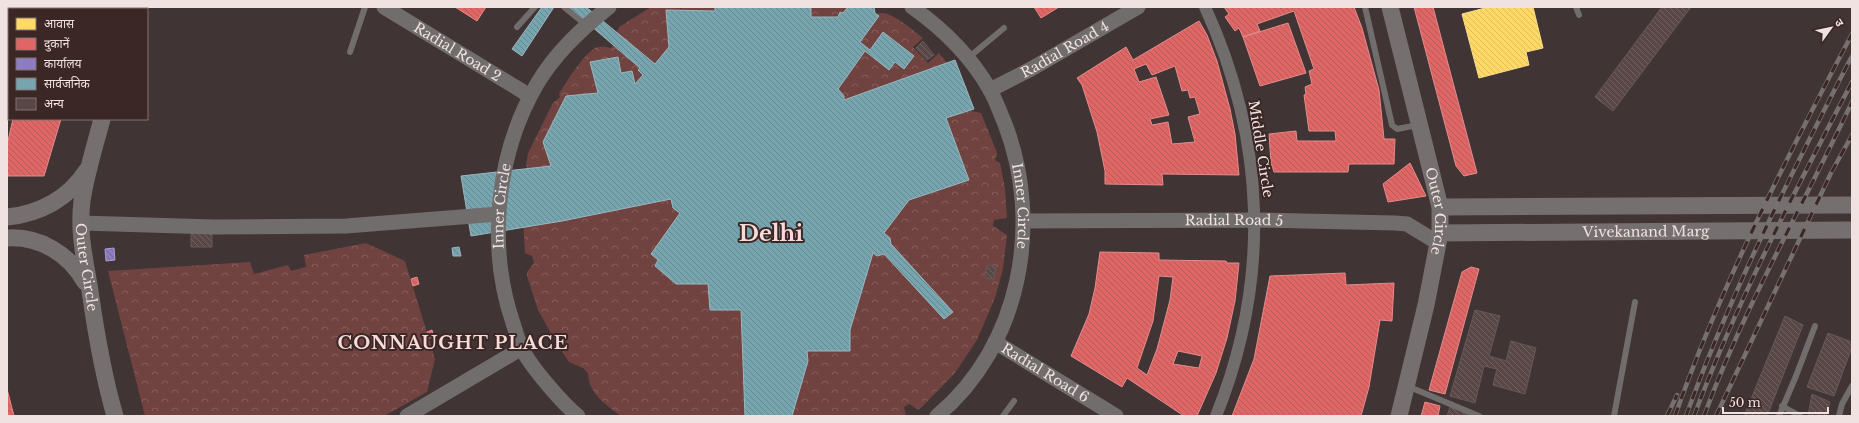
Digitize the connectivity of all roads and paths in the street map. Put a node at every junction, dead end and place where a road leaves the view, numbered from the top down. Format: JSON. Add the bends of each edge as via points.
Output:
{"nodes":[{"id":1,"x":365,"y":7,"type":"edge"},
{"id":2,"x":384,"y":7,"type":"edge"},
{"id":3,"x":535,"y":7,"type":"edge"},
{"id":4,"x":564,"y":7,"type":"edge"},
{"id":5,"x":609,"y":7,"type":"edge"},
{"id":6,"x":912,"y":7,"type":"edge"},
{"id":7,"x":1138,"y":7,"type":"edge"},
{"id":8,"x":1205,"y":7,"type":"edge"},
{"id":9,"x":1365,"y":7,"type":"edge"},
{"id":10,"x":1390,"y":7,"type":"edge"},
{"id":11,"x":1576,"y":7,"type":"edge"},
{"id":12,"x":1578,"y":15,"type":"dead end"},
{"id":13,"x":586,"y":25,"type":"junction"},
{"id":14,"x":517,"y":27,"type":"dead end"},
{"id":15,"x":1004,"y":28,"type":"dead end"},
{"id":16,"x":350,"y":52,"type":"dead end"},
{"id":17,"x":967,"y":58,"type":"junction"},
{"id":18,"x":990,"y":90,"type":"junction"},
{"id":19,"x":530,"y":96,"type":"junction"},
{"id":20,"x":102,"y":120,"type":"edge"},
{"id":21,"x":1420,"y":125,"type":"junction"},
{"id":22,"x":92,"y":159,"type":"junction"},
{"id":23,"x":1852,"y":205,"type":"edge"},
{"id":24,"x":1742,"y":206,"type":"junction"},
{"id":25,"x":1440,"y":207,"type":"junction"},
{"id":26,"x":499,"y":214,"type":"junction"},
{"id":27,"x":11,"y":216,"type":"edge"},
{"id":28,"x":1256,"y":220,"type":"junction"},
{"id":29,"x":1024,"y":221,"type":"junction"},
{"id":30,"x":80,"y":223,"type":"junction"},
{"id":31,"x":1741,"y":230,"type":"junction"},
{"id":32,"x":1852,"y":230,"type":"edge"},
{"id":33,"x":12,"y":238,"type":"edge"},
{"id":34,"x":1439,"y":238,"type":"junction"},
{"id":35,"x":89,"y":289,"type":"junction"},
{"id":36,"x":1635,"y":302,"type":"dead end"},
{"id":37,"x":1815,"y":326,"type":"dead end"},
{"id":38,"x":995,"y":342,"type":"junction"},
{"id":39,"x":522,"y":348,"type":"junction"},
{"id":40,"x":1407,"y":386,"type":"junction"},
{"id":41,"x":1852,"y":386,"type":"edge"},
{"id":42,"x":1014,"y":401,"type":"dead end"},
{"id":43,"x":1782,"y":406,"type":"junction"},
{"id":44,"x":115,"y":416,"type":"edge"},
{"id":45,"x":407,"y":416,"type":"edge"},
{"id":46,"x":578,"y":416,"type":"edge"},
{"id":47,"x":937,"y":416,"type":"edge"},
{"id":48,"x":1003,"y":416,"type":"edge"},
{"id":49,"x":1116,"y":416,"type":"edge"},
{"id":50,"x":1216,"y":416,"type":"edge"},
{"id":51,"x":1399,"y":416,"type":"edge"},
{"id":52,"x":1479,"y":416,"type":"edge"},
{"id":53,"x":1614,"y":416,"type":"edge"},
{"id":54,"x":1778,"y":416,"type":"edge"},
{"id":55,"x":1800,"y":416,"type":"edge"},
{"id":56,"x":1839,"y":416,"type":"edge"}],
"edges":[{"from":1,"to":16,"type":"lane"},
{"from":2,"to":19,"type":"street","name":"Radial Road 2"},
{"from":3,"to":14,"type":"lane"},
{"from":4,"to":13,"type":"lane"},
{"from":5,"to":13,"type":"street","name":"Inner Circle"},
{"from":6,"to":17,"type":"street","name":"Inner Circle","via":[[947,36]]},
{"from":7,"to":18,"type":"street","name":"Radial Road 4","via":[[1032,69]]},
{"from":8,"to":28,"type":"street","name":"Middle Circle","via":[[1238,97],[1251,164]]},
{"from":9,"to":21,"type":"lane","via":[[1392,125],[1397,129]]},
{"from":10,"to":21,"type":"main road","name":"Outer Circle"},
{"from":11,"to":12,"type":"lane"},
{"from":13,"to":19,"type":"street","name":"Inner Circle","via":[[564,46]]},
{"from":15,"to":17,"type":"lane"},
{"from":17,"to":18,"type":"street","name":"Inner Circle"},
{"from":18,"to":29,"type":"street","name":"Inner Circle","via":[[1011,141],[1018,167]]},
{"from":19,"to":26,"type":"street","name":"Inner Circle","via":[[513,134]]},
{"from":20,"to":22,"type":"main road","name":"Outer Circle"},
{"from":21,"to":25,"type":"main road","name":"Outer Circle"},
{"from":22,"to":27,"type":"main road","via":[[78,182],[57,201],[32,212]]},
{"from":22,"to":30,"type":"main road","name":"Outer Circle","via":[[86,180]]},
{"from":23,"to":24,"type":"main road","name":"Vivekanand Marg"},
{"from":24,"to":25,"type":"main road","name":"Vivekanand Marg"},
{"from":24,"to":31,"type":"main road"},
{"from":25,"to":34,"type":"main road","name":"Outer Circle"},
{"from":26,"to":30,"type":"street","via":[[346,226],[214,227]]},
{"from":26,"to":39,"type":"street","name":"Inner Circle","via":[[500,268],[508,310]]},
{"from":27,"to":33,"type":"main road"},
{"from":28,"to":29,"type":"street","name":"Radial Road 5"},
{"from":28,"to":34,"type":"street","name":"Radial Road 5","via":[[1395,222]]},
{"from":28,"to":50,"type":"street","name":"Middle Circle","via":[[1253,273],[1247,313],[1238,352]]},
{"from":29,"to":38,"type":"street","name":"Inner Circle","via":[[1016,284],[1011,304]]},
{"from":30,"to":35,"type":"main road","name":"Outer Circle","via":[[82,256]]},
{"from":31,"to":32,"type":"main road","name":"Vivekanand Marg"},
{"from":31,"to":34,"type":"main road","name":"Vivekanand Marg"},
{"from":33,"to":35,"type":"main road","via":[[40,242],[64,256]]},
{"from":34,"to":40,"type":"main road","name":"Outer Circle"},
{"from":35,"to":44,"type":"main road","name":"Outer Circle"},
{"from":36,"to":53,"type":"lane"},
{"from":37,"to":43,"type":"lane"},
{"from":38,"to":47,"type":"street","name":"Inner Circle","via":[[973,377]]},
{"from":38,"to":49,"type":"street","name":"Radial Road 6"},
{"from":39,"to":45,"type":"street"},
{"from":39,"to":46,"type":"street","name":"Inner Circle","via":[[536,370]]},
{"from":40,"to":51,"type":"main road","name":"Outer Circle"},
{"from":40,"to":52,"type":"lane"},
{"from":41,"to":56,"type":"lane","via":[[1842,404]]},
{"from":42,"to":48,"type":"lane"},
{"from":43,"to":54,"type":"lane"},
{"from":43,"to":55,"type":"lane"}]}
